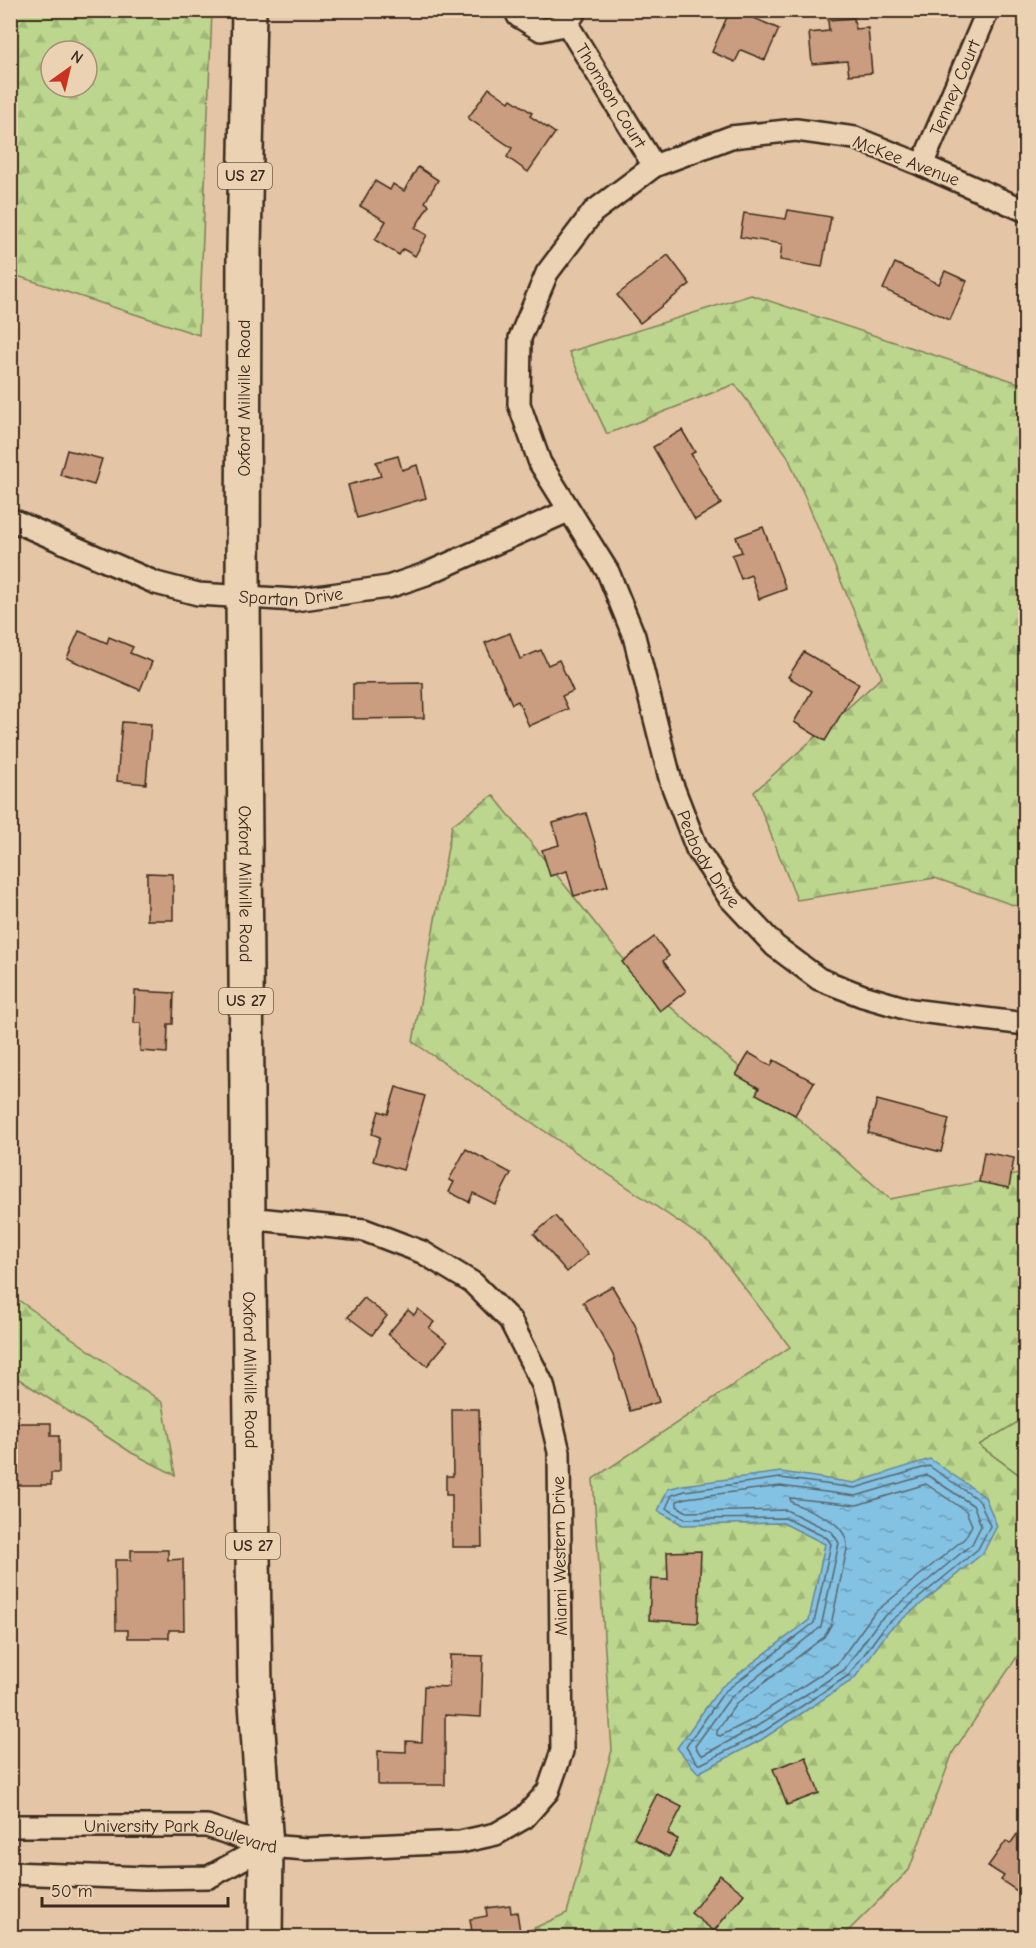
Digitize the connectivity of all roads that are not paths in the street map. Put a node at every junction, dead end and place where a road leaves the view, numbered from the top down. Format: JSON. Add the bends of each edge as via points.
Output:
{"nodes":[{"id":1,"x":249,"y":10,"type":"edge"},
{"id":2,"x":516,"y":10,"type":"edge"},
{"id":3,"x":988,"y":10,"type":"edge"},
{"id":4,"x":572,"y":17,"type":"edge"},
{"id":5,"x":922,"y":165,"type":"junction"},
{"id":6,"x":654,"y":166,"type":"junction"},
{"id":7,"x":1026,"y":211,"type":"edge"},
{"id":8,"x":568,"y":511,"type":"junction"},
{"id":9,"x":10,"y":519,"type":"edge"},
{"id":10,"x":243,"y":597,"type":"junction"},
{"id":11,"x":1026,"y":1024,"type":"edge"},
{"id":12,"x":248,"y":1218,"type":"junction"},
{"id":13,"x":10,"y":1826,"type":"edge"},
{"id":14,"x":266,"y":1846,"type":"junction"},
{"id":15,"x":10,"y":1874,"type":"edge"},
{"id":16,"x":265,"y":1938,"type":"edge"}],
"edges":[{"from":1,"to":10,"type":"highway","name":"Oxford Millville Road","number":"US 27"},
{"from":2,"to":4,"type":"street","name":"Thomson Court","via":[[518,16],[540,30]]},
{"from":3,"to":5,"type":"street","name":"Tenney Court"},
{"from":4,"to":6,"type":"street","name":"Thomson Court"},
{"from":5,"to":6,"type":"street","name":"McKee Avenue","via":[[855,138],[796,130],[731,137]]},
{"from":5,"to":7,"type":"street","name":"McKee Avenue"},
{"from":6,"to":8,"type":"street","name":"McKee Avenue","via":[[593,212],[547,273],[520,338],[519,404],[540,463]]},
{"from":8,"to":10,"type":"street","name":"Spartan Drive","via":[[388,587],[295,600]]},
{"from":8,"to":11,"type":"street","name":"Peabody Drive","via":[[608,572],[634,636],[671,782],[697,849],[729,897],[775,946],[819,979],[911,1010]]},
{"from":9,"to":10,"type":"street","name":"Spartan Drive","via":[[156,583],[198,594]]},
{"from":10,"to":12,"type":"highway","name":"Oxford Millville Road","number":"US 27"},
{"from":12,"to":14,"type":"highway","name":"Oxford Millville Road","number":"US 27","via":[[255,1688]]},
{"from":12,"to":14,"type":"street","name":"Miami Western Drive","via":[[364,1230],[422,1252],[473,1283],[510,1320],[543,1385],[559,1452],[562,1751],[548,1791],[524,1818],[496,1834],[460,1842],[307,1849]]},
{"from":13,"to":14,"type":"street","name":"University Park Boulevard","via":[[207,1826]]},
{"from":14,"to":15,"type":"street","name":"University Park Boulevard","via":[[209,1877]]},
{"from":14,"to":16,"type":"highway","name":"Oxford Millville Road","number":"US 27"}]}
